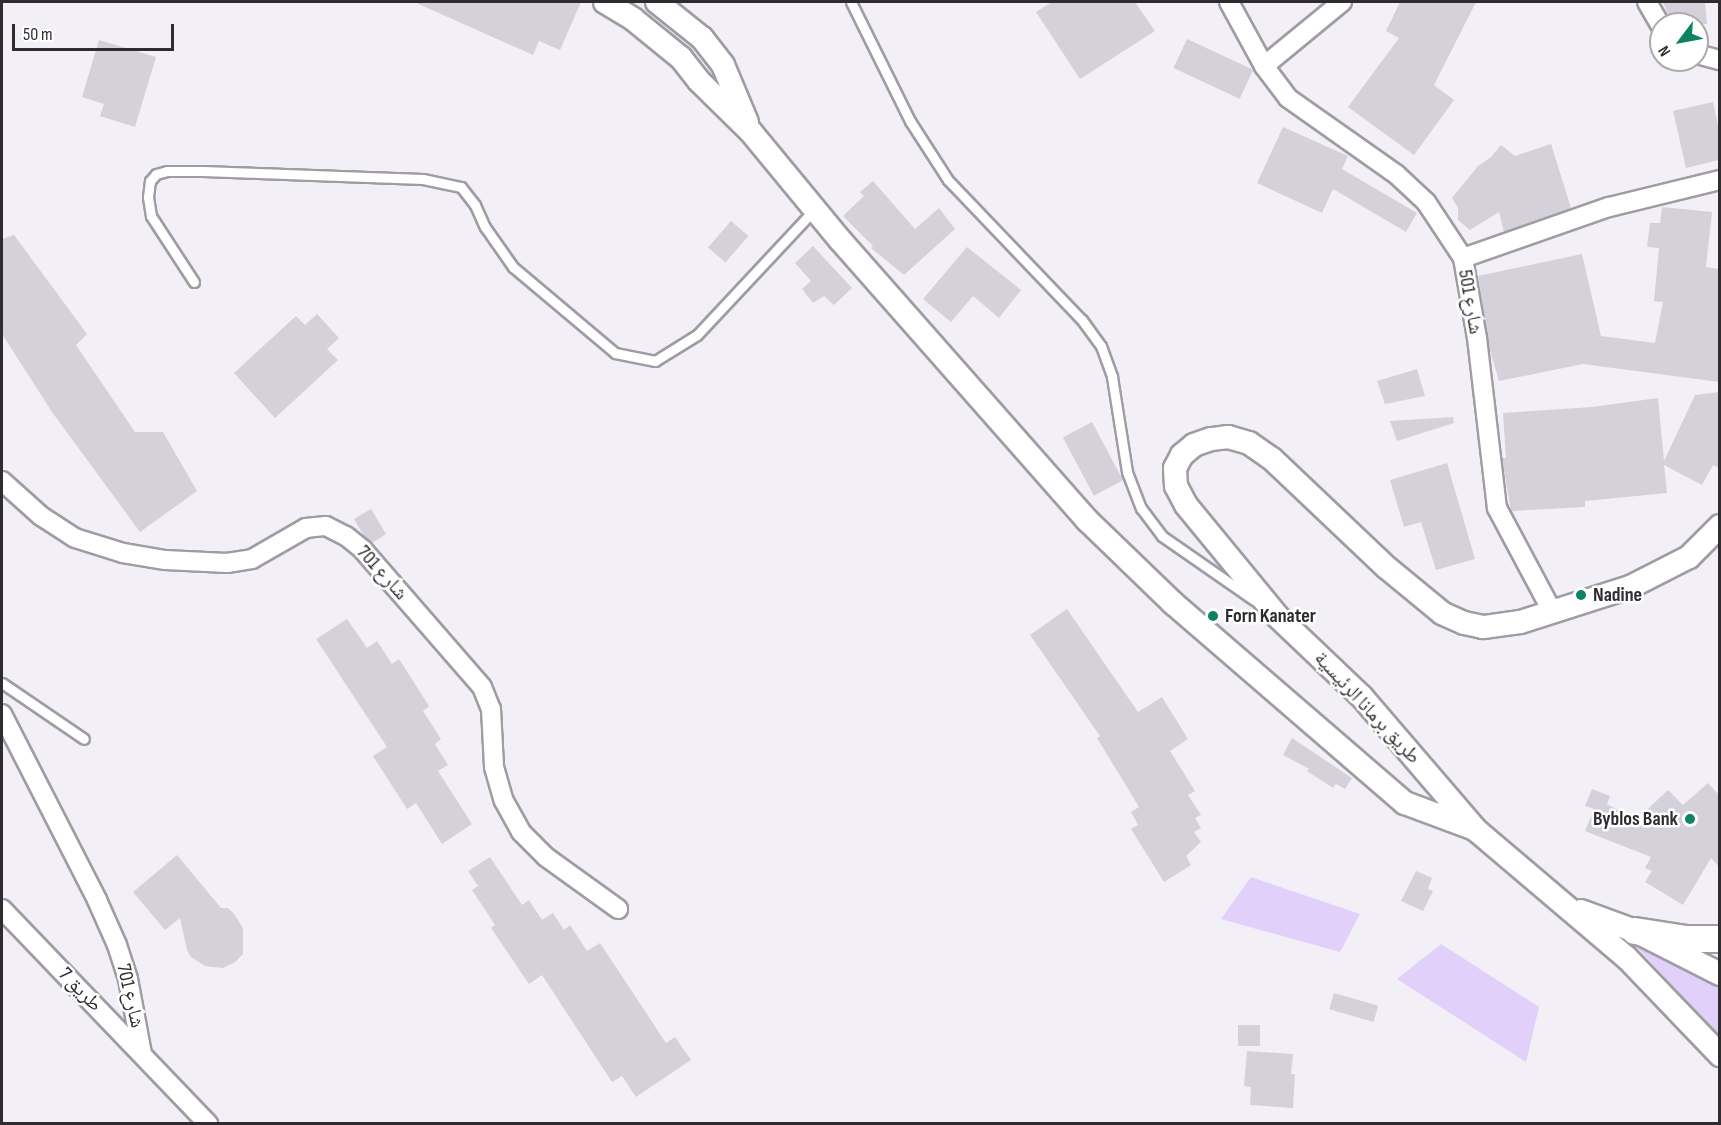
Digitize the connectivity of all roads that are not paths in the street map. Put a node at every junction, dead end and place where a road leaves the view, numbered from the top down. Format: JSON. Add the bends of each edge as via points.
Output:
{"nodes":[{"id":1,"x":605,"y":2,"type":"edge"},
{"id":2,"x":657,"y":2,"type":"edge"},
{"id":3,"x":851,"y":2,"type":"edge"},
{"id":4,"x":1229,"y":2,"type":"edge"},
{"id":5,"x":1342,"y":2,"type":"edge"},
{"id":6,"x":1264,"y":66,"type":"junction"},
{"id":7,"x":751,"y":132,"type":"junction"},
{"id":8,"x":1719,"y":180,"type":"edge"},
{"id":9,"x":815,"y":209,"type":"junction"},
{"id":10,"x":1463,"y":258,"type":"junction"},
{"id":11,"x":194,"y":282,"type":"dead end"},
{"id":12,"x":2,"y":482,"type":"edge"},
{"id":13,"x":1719,"y":526,"type":"edge"},
{"id":14,"x":1553,"y":613,"type":"junction"},
{"id":15,"x":1278,"y":617,"type":"junction"},
{"id":16,"x":2,"y":683,"type":"edge"},
{"id":17,"x":2,"y":714,"type":"edge"},
{"id":18,"x":84,"y":739,"type":"dead end"},
{"id":19,"x":1476,"y":830,"type":"junction"},
{"id":20,"x":1568,"y":906,"type":"junction"},
{"id":21,"x":2,"y":909,"type":"edge"},
{"id":22,"x":618,"y":909,"type":"dead end"},
{"id":23,"x":1635,"y":931,"type":"junction"},
{"id":24,"x":1719,"y":939,"type":"edge"},
{"id":25,"x":1719,"y":974,"type":"edge"},
{"id":26,"x":142,"y":1054,"type":"junction"},
{"id":27,"x":1719,"y":1055,"type":"edge"},
{"id":28,"x":208,"y":1124,"type":"edge"}],
"edges":[{"from":1,"to":7,"type":"street","via":[[681,58]]},
{"from":2,"to":7,"type":"street","via":[[702,38],[723,65]]},
{"from":3,"to":15,"type":"lane","via":[[910,121],[948,180],[1082,320],[1101,346],[1112,377],[1127,472],[1141,508],[1162,536]]},
{"from":4,"to":6,"type":"street","name":"شارع 501"},
{"from":5,"to":6,"type":"street"},
{"from":6,"to":10,"type":"street","name":"شارع 501","via":[[1288,98],[1397,175],[1426,202]]},
{"from":7,"to":9,"type":"street"},
{"from":8,"to":10,"type":"street","via":[[1609,207]]},
{"from":9,"to":11,"type":"lane","via":[[697,335],[655,361],[615,352],[513,267],[461,187],[423,179],[191,171],[156,174],[150,181],[148,197],[151,216]]},
{"from":9,"to":19,"type":"street","via":[[1087,520],[1173,603],[1406,803]]},
{"from":10,"to":14,"type":"street","name":"شارع 501","via":[[1477,338],[1497,508]]},
{"from":12,"to":22,"type":"street","name":"شارع 701","via":[[40,516],[75,538],[123,554],[227,563],[252,559],[306,528],[326,526],[346,536],[363,550],[482,687],[491,709],[494,767],[504,801],[521,832],[546,857]]},
{"from":13,"to":14,"type":"street","name":"طريق برمانا الرئيسية","via":[[1689,557],[1664,571]]},
{"from":14,"to":15,"type":"street","name":"طريق برمانا الرئيسية","via":[[1483,627],[1442,613],[1386,567],[1272,459],[1249,443],[1228,437],[1194,446],[1182,455],[1175,468],[1176,486],[1206,532]]},
{"from":15,"to":19,"type":"street","name":"طريق برمانا الرئيسية","via":[[1362,697]]},
{"from":16,"to":18,"type":"lane"},
{"from":17,"to":26,"type":"street","name":"شارع 701","via":[[117,945],[128,979]]},
{"from":19,"to":20,"type":"street","name":"طريق برمانا الرئيسية"},
{"from":20,"to":23,"type":"street"},
{"from":20,"to":27,"type":"street","name":"طريق برمانا الرئيسية","via":[[1626,957]]},
{"from":21,"to":26,"type":"street","name":"طريق 7"},
{"from":23,"to":24,"type":"main road","via":[[1686,939]]},
{"from":23,"to":25,"type":"street"},
{"from":26,"to":28,"type":"street","name":"طريق 7"}]}
